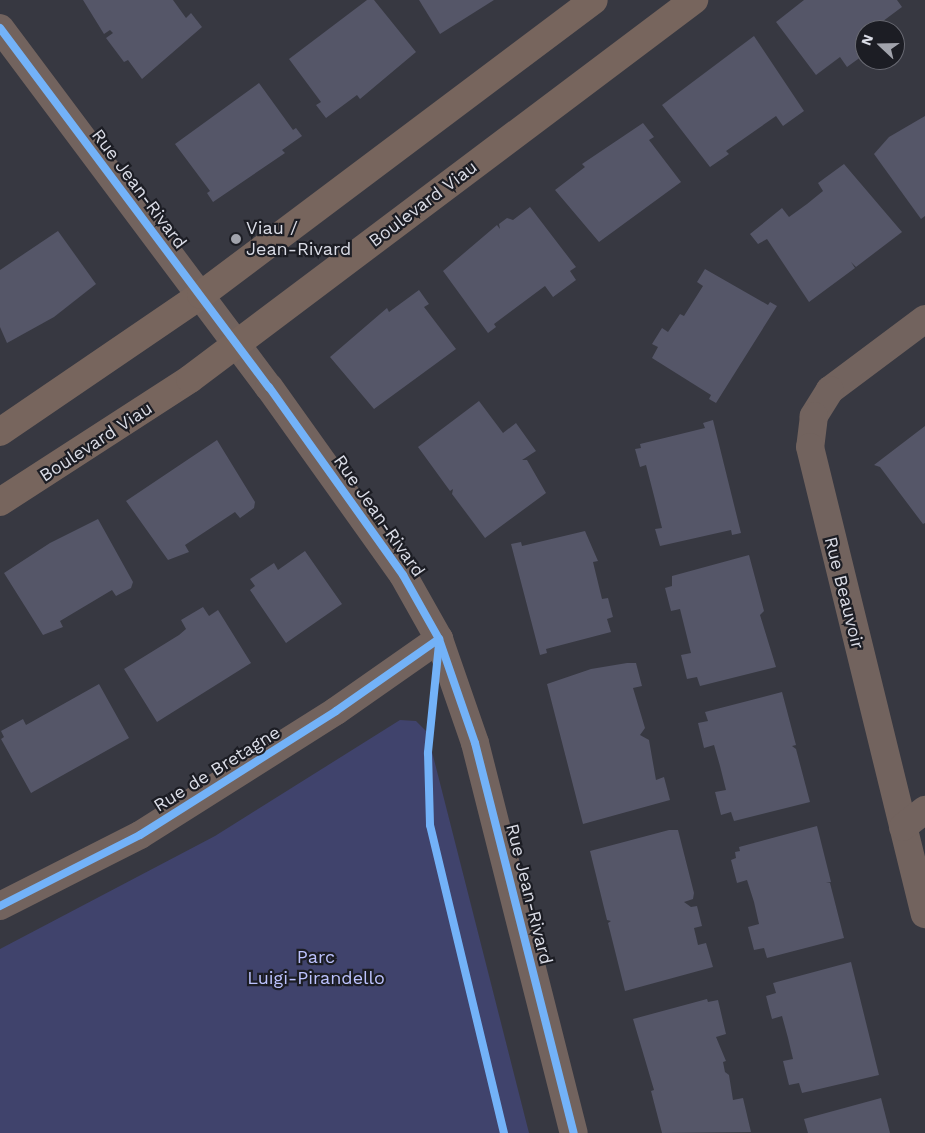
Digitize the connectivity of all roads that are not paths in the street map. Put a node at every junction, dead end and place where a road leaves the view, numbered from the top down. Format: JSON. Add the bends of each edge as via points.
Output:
{"nodes":[{"id":1,"x":594,"y":0,"type":"edge"},
{"id":2,"x":694,"y":0,"type":"edge"},
{"id":3,"x":0,"y":28,"type":"edge"},
{"id":4,"x":201,"y":295,"type":"junction"},
{"id":5,"x":925,"y":318,"type":"edge"},
{"id":6,"x":237,"y":344,"type":"junction"},
{"id":7,"x":0,"y":432,"type":"edge"},
{"id":8,"x":0,"y":502,"type":"edge"},
{"id":9,"x":439,"y":639,"type":"junction"},
{"id":10,"x":925,"y":810,"type":"edge"},
{"id":11,"x":903,"y":826,"type":"junction"},
{"id":12,"x":0,"y":906,"type":"edge"},
{"id":13,"x":925,"y":914,"type":"edge"},
{"id":14,"x":574,"y":1133,"type":"edge"}],
"edges":[{"from":1,"to":4,"type":"main road"},
{"from":2,"to":6,"type":"main road","name":"Boulevard Viau"},
{"from":3,"to":4,"type":"street","name":"Rue Jean-Rivard"},
{"from":4,"to":6,"type":"street","name":"Rue Jean-Rivard"},
{"from":4,"to":7,"type":"main road"},
{"from":5,"to":11,"type":"street","name":"Rue Beauvoir","via":[[830,390],[814,416],[810,447]]},
{"from":6,"to":8,"type":"main road","name":"Boulevard Viau","via":[[108,436]]},
{"from":6,"to":9,"type":"street","name":"Rue Jean-Rivard","via":[[404,575]]},
{"from":9,"to":12,"type":"street","name":"Rue de Bretagne","via":[[336,711],[140,835]]},
{"from":9,"to":14,"type":"street","name":"Rue Jean-Rivard","via":[[475,743]]},
{"from":10,"to":11,"type":"street"},
{"from":11,"to":13,"type":"street","name":"Rue Beauvoir"}]}
